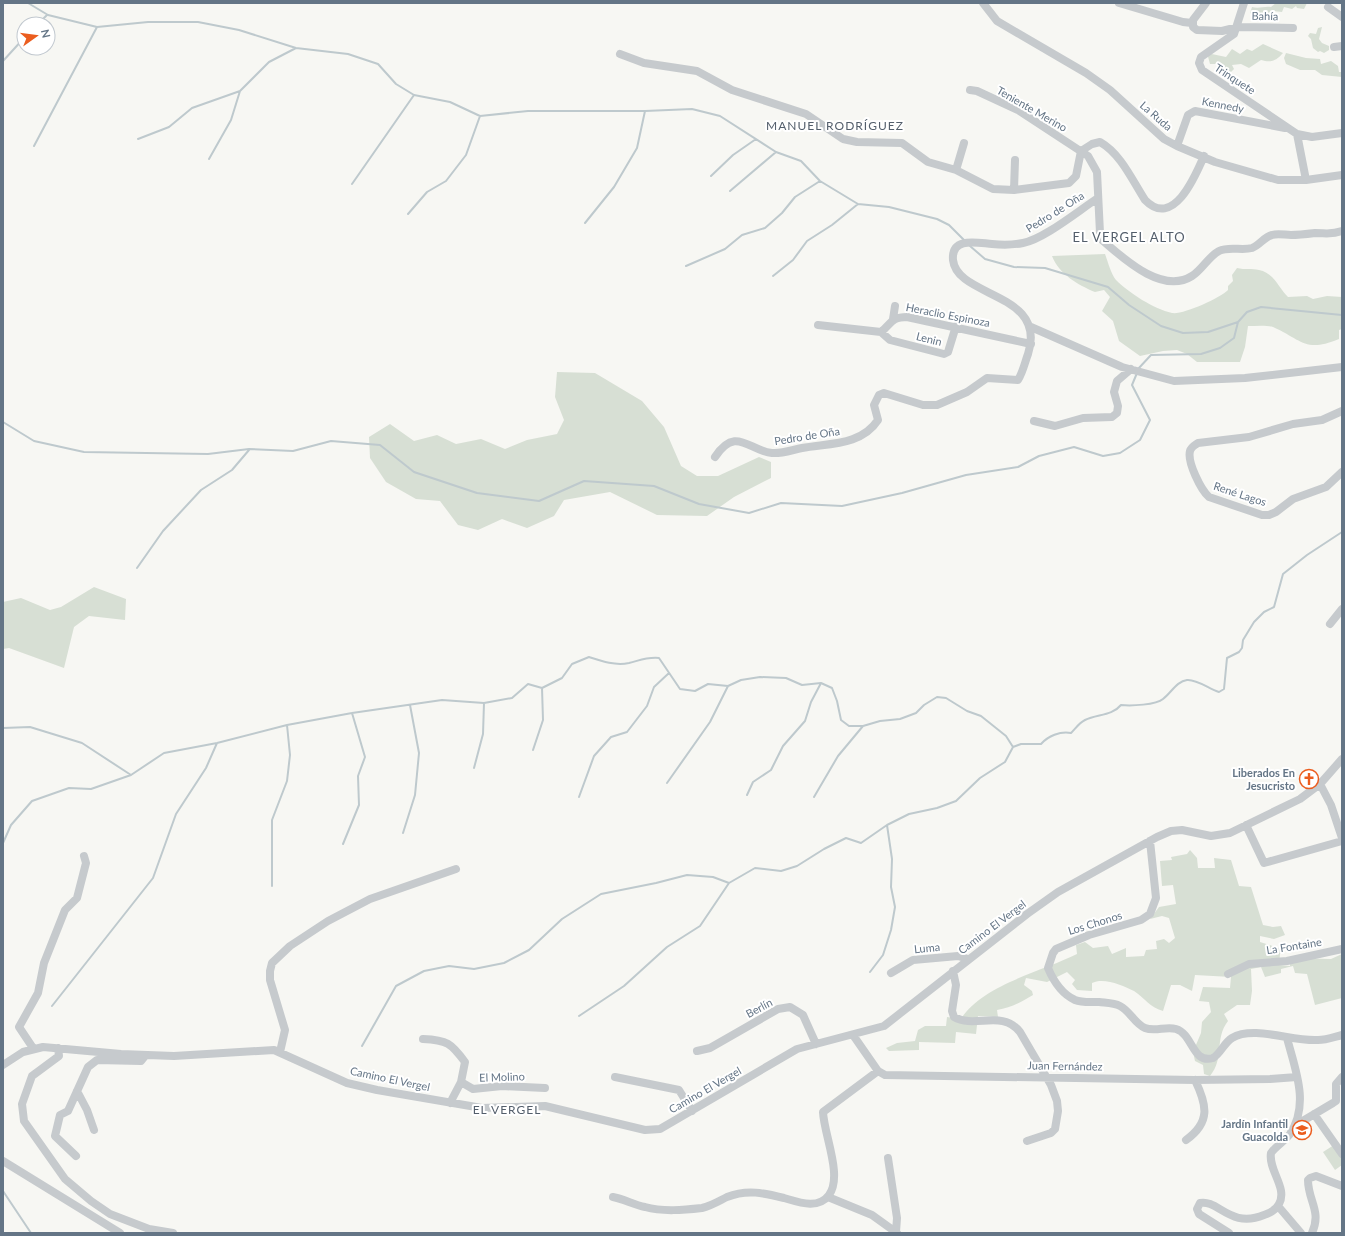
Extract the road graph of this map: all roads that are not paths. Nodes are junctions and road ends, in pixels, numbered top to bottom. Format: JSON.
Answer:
{"nodes":[{"id":1,"x":984,"y":3,"type":"edge"},
{"id":2,"x":1119,"y":3,"type":"edge"},
{"id":3,"x":1206,"y":3,"type":"edge"},
{"id":4,"x":1244,"y":3,"type":"edge"},
{"id":5,"x":1328,"y":7,"type":"dead end"},
{"id":6,"x":1342,"y":17,"type":"edge"},
{"id":7,"x":1192,"y":23,"type":"junction"},
{"id":8,"x":1238,"y":27,"type":"junction"},
{"id":9,"x":1292,"y":28,"type":"dead end"},
{"id":10,"x":620,"y":54,"type":"dead end"},
{"id":11,"x":970,"y":90,"type":"dead end"},
{"id":12,"x":1288,"y":128,"type":"junction"},
{"id":13,"x":1342,"y":133,"type":"edge"},
{"id":14,"x":1297,"y":134,"type":"junction"},
{"id":15,"x":964,"y":143,"type":"dead end"},
{"id":16,"x":1177,"y":146,"type":"junction"},
{"id":17,"x":1081,"y":151,"type":"junction"},
{"id":18,"x":1204,"y":156,"type":"junction"},
{"id":19,"x":1015,"y":160,"type":"dead end"},
{"id":20,"x":956,"y":170,"type":"junction"},
{"id":21,"x":1342,"y":175,"type":"edge"},
{"id":22,"x":1306,"y":180,"type":"junction"},
{"id":23,"x":1014,"y":190,"type":"junction"},
{"id":24,"x":1098,"y":198,"type":"junction"},
{"id":25,"x":1342,"y":231,"type":"edge"},
{"id":26,"x":895,"y":306,"type":"dead end"},
{"id":27,"x":893,"y":319,"type":"junction"},
{"id":28,"x":818,"y":325,"type":"dead end"},
{"id":29,"x":956,"y":326,"type":"junction"},
{"id":30,"x":1031,"y":327,"type":"junction"},
{"id":31,"x":881,"y":332,"type":"junction"},
{"id":32,"x":1031,"y":344,"type":"junction"},
{"id":33,"x":1342,"y":367,"type":"edge"},
{"id":34,"x":1135,"y":370,"type":"junction"},
{"id":35,"x":1342,"y":411,"type":"edge"},
{"id":36,"x":1034,"y":421,"type":"dead end"},
{"id":37,"x":715,"y":457,"type":"dead end"},
{"id":38,"x":1342,"y":472,"type":"edge"},
{"id":39,"x":1342,"y":608,"type":"edge"},
{"id":40,"x":1330,"y":624,"type":"dead end"},
{"id":41,"x":1342,"y":759,"type":"edge"},
{"id":42,"x":1320,"y":784,"type":"junction"},
{"id":43,"x":1246,"y":825,"type":"junction"},
{"id":44,"x":1342,"y":839,"type":"edge"},
{"id":45,"x":1150,"y":841,"type":"junction"},
{"id":46,"x":84,"y":856,"type":"dead end"},
{"id":47,"x":456,"y":869,"type":"dead end"},
{"id":48,"x":1342,"y":949,"type":"edge"},
{"id":49,"x":968,"y":959,"type":"junction"},
{"id":50,"x":953,"y":971,"type":"junction"},
{"id":51,"x":891,"y":973,"type":"dead end"},
{"id":52,"x":1228,"y":974,"type":"dead end"},
{"id":53,"x":853,"y":1035,"type":"junction"},
{"id":54,"x":1342,"y":1035,"type":"edge"},
{"id":55,"x":1287,"y":1038,"type":"junction"},
{"id":56,"x":423,"y":1039,"type":"dead end"},
{"id":57,"x":816,"y":1044,"type":"junction"},
{"id":58,"x":33,"y":1048,"type":"junction"},
{"id":59,"x":58,"y":1048,"type":"junction"},
{"id":60,"x":697,"y":1051,"type":"dead end"},
{"id":61,"x":280,"y":1052,"type":"junction"},
{"id":62,"x":145,"y":1056,"type":"junction"},
{"id":63,"x":3,"y":1065,"type":"edge"},
{"id":64,"x":878,"y":1071,"type":"junction"},
{"id":65,"x":615,"y":1077,"type":"dead end"},
{"id":66,"x":1045,"y":1077,"type":"junction"},
{"id":67,"x":1296,"y":1077,"type":"junction"},
{"id":68,"x":1342,"y":1077,"type":"edge"},
{"id":69,"x":1195,"y":1080,"type":"junction"},
{"id":70,"x":461,"y":1082,"type":"junction"},
{"id":71,"x":545,"y":1088,"type":"dead end"},
{"id":72,"x":77,"y":1091,"type":"junction"},
{"id":73,"x":450,"y":1102,"type":"junction"},
{"id":74,"x":692,"y":1111,"type":"junction"},
{"id":75,"x":1314,"y":1114,"type":"junction"},
{"id":76,"x":1297,"y":1122,"type":"junction"},
{"id":77,"x":94,"y":1130,"type":"dead end"},
{"id":78,"x":1186,"y":1140,"type":"dead end"},
{"id":79,"x":1027,"y":1141,"type":"dead end"},
{"id":80,"x":1342,"y":1154,"type":"edge"},
{"id":81,"x":76,"y":1156,"type":"dead end"},
{"id":82,"x":888,"y":1158,"type":"dead end"},
{"id":83,"x":3,"y":1161,"type":"edge"},
{"id":84,"x":1342,"y":1186,"type":"edge"},
{"id":85,"x":613,"y":1197,"type":"dead end"},
{"id":86,"x":828,"y":1197,"type":"junction"},
{"id":87,"x":1278,"y":1206,"type":"junction"},
{"id":88,"x":120,"y":1233,"type":"edge"},
{"id":89,"x":173,"y":1233,"type":"edge"},
{"id":90,"x":897,"y":1233,"type":"edge"},
{"id":91,"x":1229,"y":1233,"type":"edge"},
{"id":92,"x":1301,"y":1233,"type":"edge"},
{"id":93,"x":1312,"y":1233,"type":"edge"}],
"edges":[{"from":1,"to":16,"type":"street","name":"La Ruda"},
{"from":2,"to":7,"type":"street","name":"Bahía"},
{"from":3,"to":7,"type":"street"},
{"from":4,"to":8,"type":"street","name":"Trinquete"},
{"from":5,"to":6,"type":"street"},
{"from":7,"to":8,"type":"street","name":"Bahía"},
{"from":8,"to":9,"type":"street","name":"Bahía"},
{"from":8,"to":12,"type":"street","name":"Trinquete"},
{"from":10,"to":20,"type":"street"},
{"from":11,"to":17,"type":"street","name":"Teniente Merino"},
{"from":12,"to":14,"type":"street"},
{"from":12,"to":16,"type":"street","name":"Kennedy"},
{"from":13,"to":14,"type":"street"},
{"from":14,"to":22,"type":"street"},
{"from":15,"to":20,"type":"street"},
{"from":16,"to":18,"type":"street","name":"La Ruda"},
{"from":17,"to":18,"type":"street"},
{"from":17,"to":23,"type":"street"},
{"from":17,"to":24,"type":"street","name":"Pedro de Oña"},
{"from":18,"to":22,"type":"street","name":"La Ruda"},
{"from":19,"to":23,"type":"street"},
{"from":20,"to":23,"type":"street"},
{"from":21,"to":22,"type":"street","name":"La Ruda"},
{"from":24,"to":25,"type":"street","name":"Pedro de Oña"},
{"from":24,"to":30,"type":"street","name":"Pedro de Oña"},
{"from":26,"to":27,"type":"street"},
{"from":27,"to":29,"type":"street","name":"Heraclio Espinoza"},
{"from":27,"to":31,"type":"street","name":"Heraclio Espinoza"},
{"from":28,"to":31,"type":"street"},
{"from":29,"to":31,"type":"street","name":"Lenin"},
{"from":29,"to":32,"type":"street","name":"Heraclio Espinoza"},
{"from":30,"to":32,"type":"street","name":"Pedro de Oña"},
{"from":30,"to":34,"type":"street"},
{"from":32,"to":37,"type":"street","name":"Pedro de Oña"},
{"from":33,"to":34,"type":"street"},
{"from":34,"to":36,"type":"street"},
{"from":35,"to":38,"type":"street","name":"René Lagos"},
{"from":39,"to":40,"type":"street"},
{"from":41,"to":42,"type":"street","name":"Camino El Vergel"},
{"from":42,"to":43,"type":"street","name":"Camino El Vergel"},
{"from":42,"to":44,"type":"street"},
{"from":43,"to":44,"type":"street"},
{"from":43,"to":45,"type":"street","name":"Camino El Vergel"},
{"from":45,"to":49,"type":"street","name":"Camino El Vergel"},
{"from":45,"to":55,"type":"street","name":"Los Chonos"},
{"from":46,"to":58,"type":"street"},
{"from":47,"to":61,"type":"street"},
{"from":48,"to":52,"type":"street","name":"La Fontaine"},
{"from":49,"to":50,"type":"street","name":"Camino El Vergel"},
{"from":49,"to":51,"type":"street","name":"Luma"},
{"from":50,"to":53,"type":"street","name":"Camino El Vergel"},
{"from":50,"to":66,"type":"street"},
{"from":53,"to":57,"type":"street","name":"Camino El Vergel"},
{"from":53,"to":64,"type":"street"},
{"from":54,"to":55,"type":"street"},
{"from":55,"to":67,"type":"street"},
{"from":56,"to":70,"type":"street"},
{"from":57,"to":60,"type":"street","name":"Berlín"},
{"from":57,"to":74,"type":"street","name":"Camino El Vergel"},
{"from":58,"to":59,"type":"street","name":"Camino El Vergel"},
{"from":58,"to":63,"type":"street","name":"Camino El Vergel"},
{"from":59,"to":62,"type":"street","name":"Camino El Vergel"},
{"from":59,"to":89,"type":"street"},
{"from":61,"to":62,"type":"street","name":"Camino El Vergel"},
{"from":61,"to":73,"type":"street","name":"Camino El Vergel"},
{"from":62,"to":72,"type":"street"},
{"from":64,"to":66,"type":"street","name":"Juan Fernández"},
{"from":64,"to":86,"type":"street"},
{"from":65,"to":74,"type":"street"},
{"from":66,"to":69,"type":"street","name":"Juan Fernández"},
{"from":66,"to":79,"type":"street"},
{"from":67,"to":69,"type":"street","name":"Juan Fernández"},
{"from":67,"to":76,"type":"street"},
{"from":68,"to":75,"type":"street"},
{"from":69,"to":78,"type":"street"},
{"from":70,"to":71,"type":"street","name":"El Molino"},
{"from":70,"to":73,"type":"street"},
{"from":72,"to":77,"type":"street"},
{"from":72,"to":81,"type":"street"},
{"from":73,"to":74,"type":"street","name":"Camino El Vergel"},
{"from":75,"to":76,"type":"street"},
{"from":75,"to":80,"type":"street"},
{"from":76,"to":87,"type":"street"},
{"from":82,"to":90,"type":"street"},
{"from":83,"to":88,"type":"street"},
{"from":84,"to":93,"type":"street"},
{"from":85,"to":86,"type":"street"},
{"from":86,"to":90,"type":"street"},
{"from":87,"to":91,"type":"street"},
{"from":87,"to":92,"type":"street"}]}
